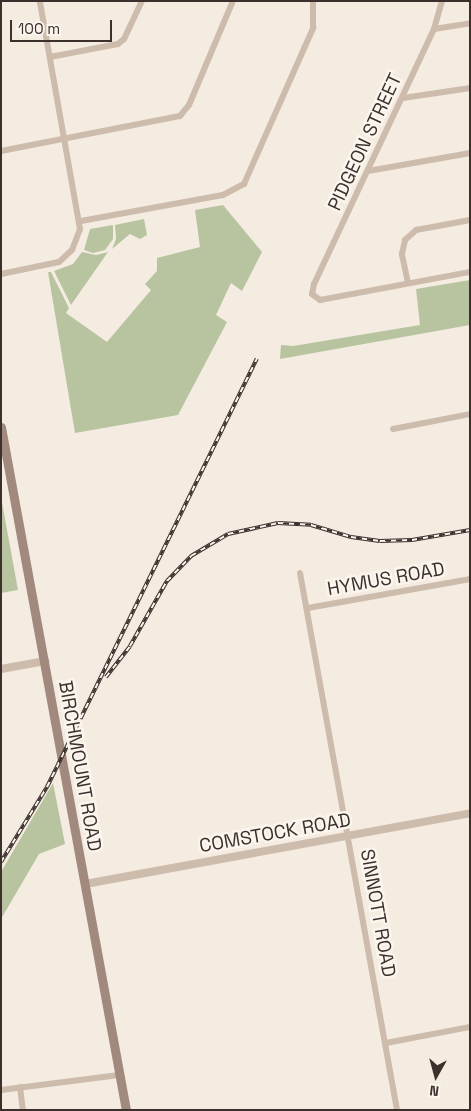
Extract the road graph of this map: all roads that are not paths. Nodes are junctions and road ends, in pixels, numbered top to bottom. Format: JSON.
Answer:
{"nodes":[{"id":1,"x":40,"y":1,"type":"edge"},
{"id":2,"x":142,"y":1,"type":"edge"},
{"id":3,"x":233,"y":1,"type":"edge"},
{"id":4,"x":313,"y":1,"type":"edge"},
{"id":5,"x":442,"y":1,"type":"edge"},
{"id":6,"x":470,"y":23,"type":"edge"},
{"id":7,"x":434,"y":29,"type":"junction"},
{"id":8,"x":50,"y":57,"type":"junction"},
{"id":9,"x":470,"y":88,"type":"edge"},
{"id":10,"x":403,"y":98,"type":"junction"},
{"id":11,"x":65,"y":140,"type":"junction"},
{"id":12,"x":1,"y":151,"type":"edge"},
{"id":13,"x":470,"y":153,"type":"edge"},
{"id":14,"x":368,"y":171,"type":"junction"},
{"id":15,"x":470,"y":220,"type":"edge"},
{"id":16,"x":81,"y":221,"type":"junction"},
{"id":17,"x":470,"y":272,"type":"edge"},
{"id":18,"x":1,"y":274,"type":"edge"},
{"id":19,"x":408,"y":283,"type":"junction"},
{"id":20,"x":470,"y":414,"type":"edge"},
{"id":21,"x":1,"y":427,"type":"edge"},
{"id":22,"x":392,"y":429,"type":"dead end"},
{"id":23,"x":300,"y":574,"type":"dead end"},
{"id":24,"x":470,"y":579,"type":"edge"},
{"id":25,"x":308,"y":608,"type":"junction"},
{"id":26,"x":45,"y":661,"type":"junction"},
{"id":27,"x":1,"y":668,"type":"edge"},
{"id":28,"x":470,"y":813,"type":"edge"},
{"id":29,"x":349,"y":836,"type":"junction"},
{"id":30,"x":85,"y":884,"type":"junction"},
{"id":31,"x":470,"y":1027,"type":"edge"},
{"id":32,"x":386,"y":1043,"type":"junction"},
{"id":33,"x":119,"y":1075,"type":"junction"},
{"id":34,"x":20,"y":1087,"type":"junction"},
{"id":35,"x":1,"y":1090,"type":"edge"},
{"id":36,"x":23,"y":1110,"type":"edge"},
{"id":37,"x":126,"y":1110,"type":"edge"},
{"id":38,"x":397,"y":1110,"type":"edge"}],
"edges":[{"from":1,"to":8,"type":"street"},
{"from":2,"to":8,"type":"street"},
{"from":3,"to":11,"type":"street"},
{"from":4,"to":16,"type":"street"},
{"from":5,"to":7,"type":"street","name":"PIDGEON STREET"},
{"from":6,"to":7,"type":"street"},
{"from":7,"to":10,"type":"street","name":"PIDGEON STREET"},
{"from":8,"to":11,"type":"street"},
{"from":9,"to":10,"type":"street"},
{"from":10,"to":14,"type":"street","name":"PIDGEON STREET"},
{"from":11,"to":12,"type":"street"},
{"from":11,"to":16,"type":"street"},
{"from":13,"to":14,"type":"street"},
{"from":14,"to":19,"type":"street","name":"PIDGEON STREET"},
{"from":15,"to":19,"type":"street"},
{"from":16,"to":18,"type":"street"},
{"from":17,"to":19,"type":"street"},
{"from":20,"to":22,"type":"street"},
{"from":21,"to":26,"type":"main road","name":"BIRCHMOUNT ROAD"},
{"from":23,"to":25,"type":"street","name":"SINNOTT ROAD"},
{"from":24,"to":25,"type":"street","name":"HYMUS ROAD"},
{"from":25,"to":29,"type":"street","name":"SINNOTT ROAD"},
{"from":26,"to":27,"type":"street"},
{"from":26,"to":30,"type":"main road","name":"BIRCHMOUNT ROAD"},
{"from":28,"to":29,"type":"street","name":"COMSTOCK ROAD"},
{"from":29,"to":30,"type":"street","name":"COMSTOCK ROAD"},
{"from":29,"to":32,"type":"street","name":"SINNOTT ROAD"},
{"from":30,"to":33,"type":"main road","name":"BIRCHMOUNT ROAD"},
{"from":31,"to":32,"type":"street"},
{"from":32,"to":38,"type":"street","name":"SINNOTT ROAD"},
{"from":33,"to":34,"type":"street"},
{"from":33,"to":37,"type":"main road","name":"BIRCHMOUNT ROAD"},
{"from":34,"to":35,"type":"street"},
{"from":34,"to":36,"type":"street"}]}
